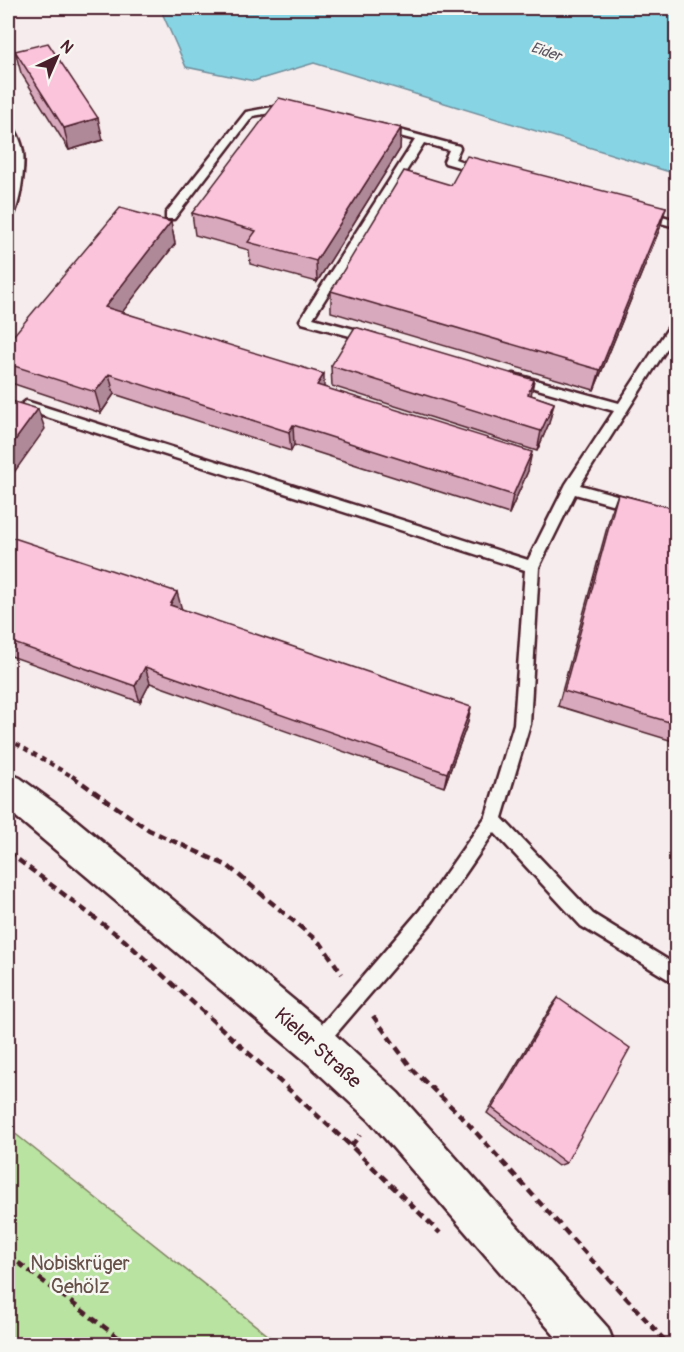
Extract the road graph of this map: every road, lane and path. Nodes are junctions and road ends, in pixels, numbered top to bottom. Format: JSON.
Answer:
{"nodes":[{"id":1,"x":296,"y":105,"type":"edge"},
{"id":2,"x":364,"y":124,"type":"edge"},
{"id":3,"x":8,"y":126,"type":"edge"},
{"id":4,"x":421,"y":139,"type":"junction"},
{"id":5,"x":494,"y":173,"type":"edge"},
{"id":6,"x":631,"y":211,"type":"edge"},
{"id":7,"x":170,"y":216,"type":"dead end"},
{"id":8,"x":8,"y":217,"type":"edge"},
{"id":9,"x":676,"y":224,"type":"edge"},
{"id":10,"x":676,"y":325,"type":"edge"},
{"id":11,"x":386,"y":342,"type":"edge"},
{"id":12,"x":498,"y":373,"type":"edge"},
{"id":13,"x":26,"y":406,"type":"edge"},
{"id":14,"x":622,"y":408,"type":"junction"},
{"id":15,"x":571,"y":488,"type":"junction"},
{"id":16,"x":645,"y":508,"type":"edge"},
{"id":17,"x":532,"y":567,"type":"junction"},
{"id":18,"x":8,"y":789,"type":"edge"},
{"id":19,"x":493,"y":820,"type":"junction"},
{"id":20,"x":8,"y":852,"type":"edge"},
{"id":21,"x":676,"y":975,"type":"edge"},
{"id":22,"x":316,"y":1044,"type":"junction"},
{"id":23,"x":449,"y":1242,"type":"dead end"},
{"id":24,"x":8,"y":1255,"type":"edge"},
{"id":25,"x":127,"y":1344,"type":"edge"},
{"id":26,"x":592,"y":1344,"type":"edge"}],
"edges":[{"from":1,"to":7,"type":"lane"},
{"from":2,"to":4,"type":"lane"},
{"from":3,"to":8,"type":"lane"},
{"from":4,"to":5,"type":"lane"},
{"from":4,"to":11,"type":"lane"},
{"from":6,"to":9,"type":"lane"},
{"from":10,"to":14,"type":"lane"},
{"from":12,"to":14,"type":"lane"},
{"from":13,"to":17,"type":"lane"},
{"from":14,"to":15,"type":"lane"},
{"from":15,"to":16,"type":"lane"},
{"from":15,"to":17,"type":"lane"},
{"from":17,"to":19,"type":"lane"},
{"from":18,"to":22,"type":"main road","name":"Kieler Straße"},
{"from":19,"to":21,"type":"lane"},
{"from":19,"to":22,"type":"lane"},
{"from":20,"to":23,"type":"path"},
{"from":22,"to":26,"type":"main road","name":"Kieler Straße"},
{"from":24,"to":25,"type":"path"}]}
